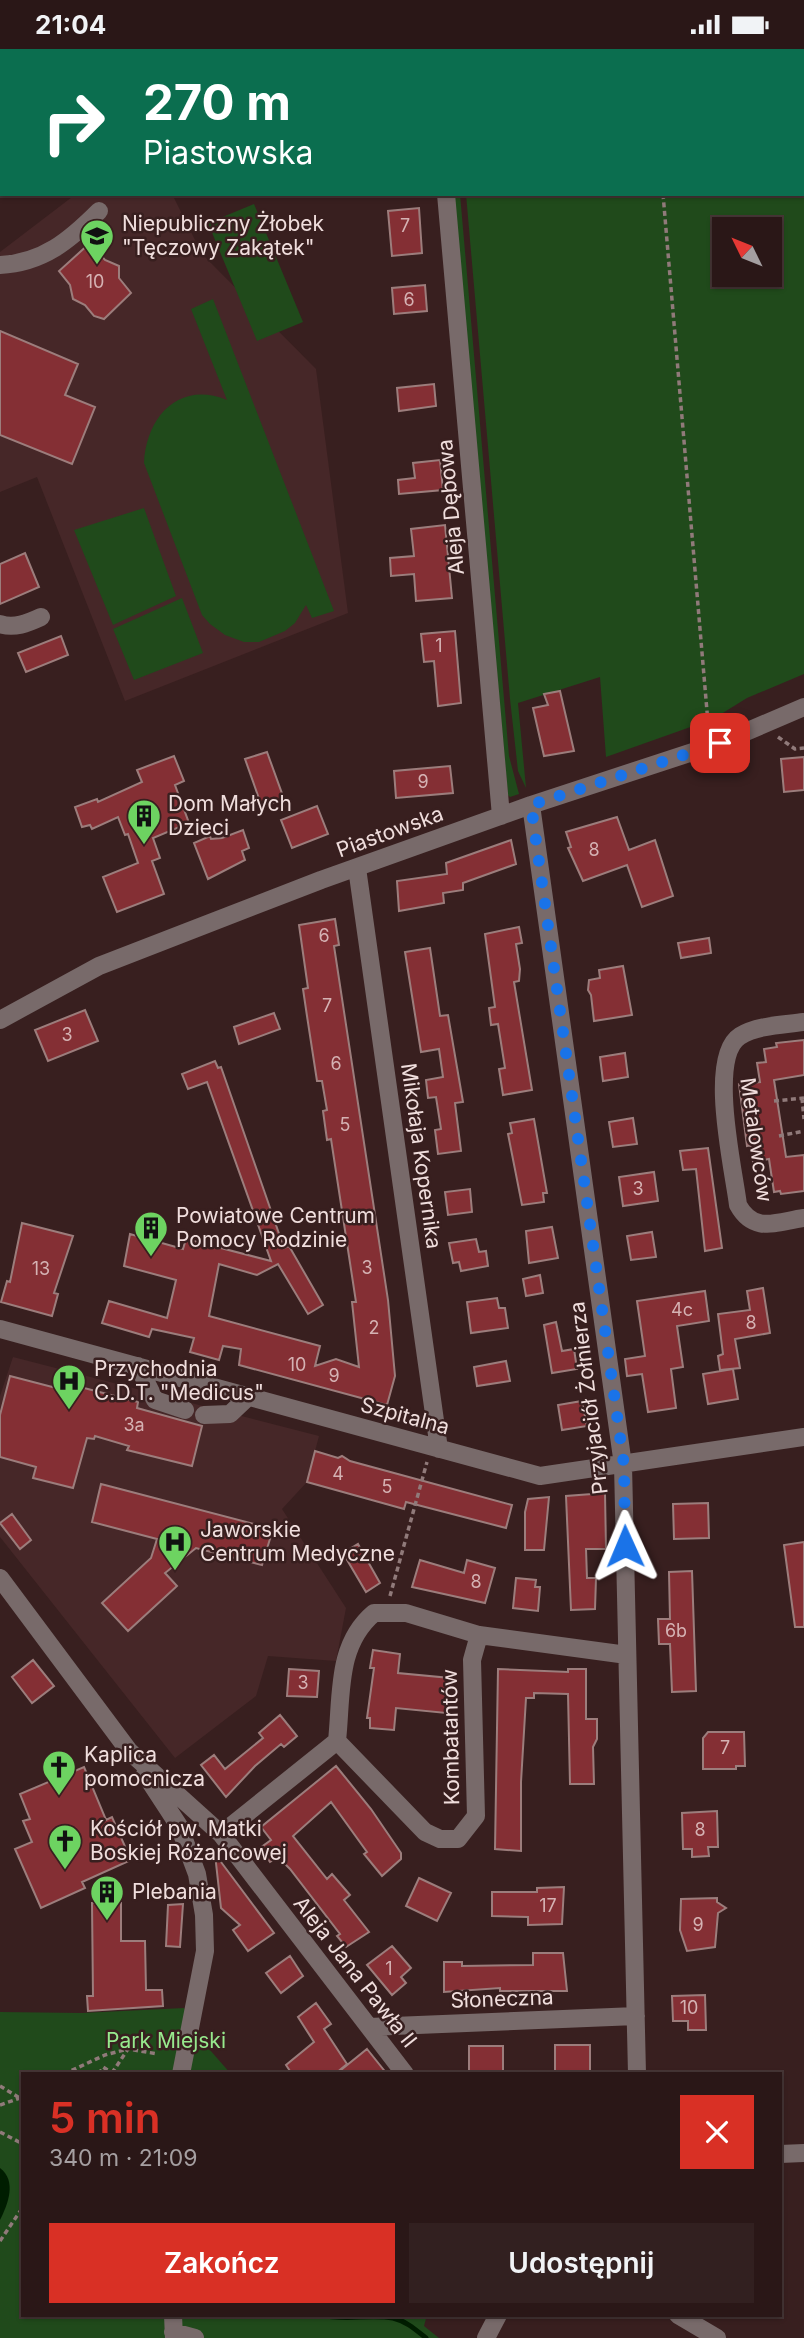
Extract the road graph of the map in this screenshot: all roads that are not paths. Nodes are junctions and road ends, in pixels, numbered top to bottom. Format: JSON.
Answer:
{"nodes":[{"id":1,"x":446,"y":196,"type":"edge"},
{"id":2,"x":99,"y":211,"type":"dead end"},
{"id":3,"x":0,"y":265,"type":"edge"},
{"id":4,"x":41,"y":617,"type":"dead end"},
{"id":5,"x":0,"y":624,"type":"edge"},
{"id":6,"x":804,"y":707,"type":"edge"},
{"id":7,"x":531,"y":805,"type":"junction"},
{"id":8,"x":501,"y":816,"type":"junction"},
{"id":9,"x":357,"y":868,"type":"junction"},
{"id":10,"x":0,"y":1020,"type":"edge"},
{"id":11,"x":804,"y":1023,"type":"edge"},
{"id":12,"x":804,"y":1218,"type":"edge"},
{"id":13,"x":0,"y":1329,"type":"edge"},
{"id":14,"x":138,"y":1366,"type":"junction"},
{"id":15,"x":248,"y":1397,"type":"junction"},
{"id":16,"x":185,"y":1410,"type":"dead end"},
{"id":17,"x":204,"y":1415,"type":"dead end"},
{"id":18,"x":804,"y":1437,"type":"edge"},
{"id":19,"x":434,"y":1448,"type":"junction"},
{"id":20,"x":624,"y":1465,"type":"junction"},
{"id":21,"x":0,"y":1578,"type":"edge"},
{"id":22,"x":479,"y":1635,"type":"junction"},
{"id":23,"x":627,"y":1655,"type":"junction"},
{"id":24,"x":337,"y":1741,"type":"junction"},
{"id":25,"x":130,"y":1751,"type":"junction"},
{"id":26,"x":220,"y":1835,"type":"junction"},
{"id":27,"x":635,"y":2016,"type":"junction"},
{"id":28,"x":369,"y":2027,"type":"junction"},
{"id":29,"x":181,"y":2072,"type":"edge"},
{"id":30,"x":403,"y":2072,"type":"edge"},
{"id":31,"x":637,"y":2072,"type":"edge"},
{"id":32,"x":804,"y":2153,"type":"edge"},
{"id":33,"x":782,"y":2154,"type":"edge"},
{"id":34,"x":498,"y":2317,"type":"edge"},
{"id":35,"x":681,"y":2317,"type":"edge"},
{"id":36,"x":173,"y":2329,"type":"edge"},
{"id":37,"x":195,"y":2338,"type":"edge"},
{"id":38,"x":486,"y":2338,"type":"edge"},
{"id":39,"x":717,"y":2338,"type":"edge"}],
"edges":[{"from":1,"to":8,"type":"street","name":"Aleja Dębowa"},
{"from":2,"to":3,"type":"street"},
{"from":4,"to":5,"type":"street"},
{"from":6,"to":7,"type":"street","name":"Piastowska"},
{"from":7,"to":8,"type":"street","name":"Piastowska"},
{"from":7,"to":20,"type":"street","name":"Przyjaciół Żołnierza"},
{"from":8,"to":9,"type":"street","name":"Piastowska"},
{"from":9,"to":10,"type":"street","name":"Piastowska"},
{"from":9,"to":19,"type":"street","name":"Mikołaja Kopernika"},
{"from":11,"to":12,"type":"street","name":"Metalowców"},
{"from":13,"to":14,"type":"street","name":"Szpitalna"},
{"from":14,"to":15,"type":"street","name":"Szpitalna"},
{"from":14,"to":16,"type":"street"},
{"from":15,"to":17,"type":"street"},
{"from":15,"to":19,"type":"street","name":"Szpitalna"},
{"from":18,"to":20,"type":"street","name":"Szpitalna"},
{"from":19,"to":20,"type":"street","name":"Szpitalna"},
{"from":20,"to":23,"type":"street","name":"Przyjaciół Żołnierza"},
{"from":21,"to":25,"type":"street","name":"Aleja Jana Pawła II"},
{"from":22,"to":23,"type":"street"},
{"from":22,"to":24,"type":"street"},
{"from":22,"to":24,"type":"street","name":"Kombatantów"},
{"from":23,"to":27,"type":"street","name":"Przyjaciół Żołnierza"},
{"from":24,"to":26,"type":"street"},
{"from":25,"to":26,"type":"street","name":"Aleja Jana Pawła II"},
{"from":25,"to":29,"type":"street"},
{"from":26,"to":28,"type":"street","name":"Aleja Jana Pawła II"},
{"from":27,"to":28,"type":"street","name":"Słoneczna"},
{"from":27,"to":31,"type":"street","name":"Przyjaciół Żołnierza"},
{"from":28,"to":30,"type":"street","name":"Aleja Jana Pawła II"},
{"from":32,"to":33,"type":"street"},
{"from":34,"to":38,"type":"street"},
{"from":35,"to":39,"type":"street"},
{"from":36,"to":37,"type":"street"}]}
